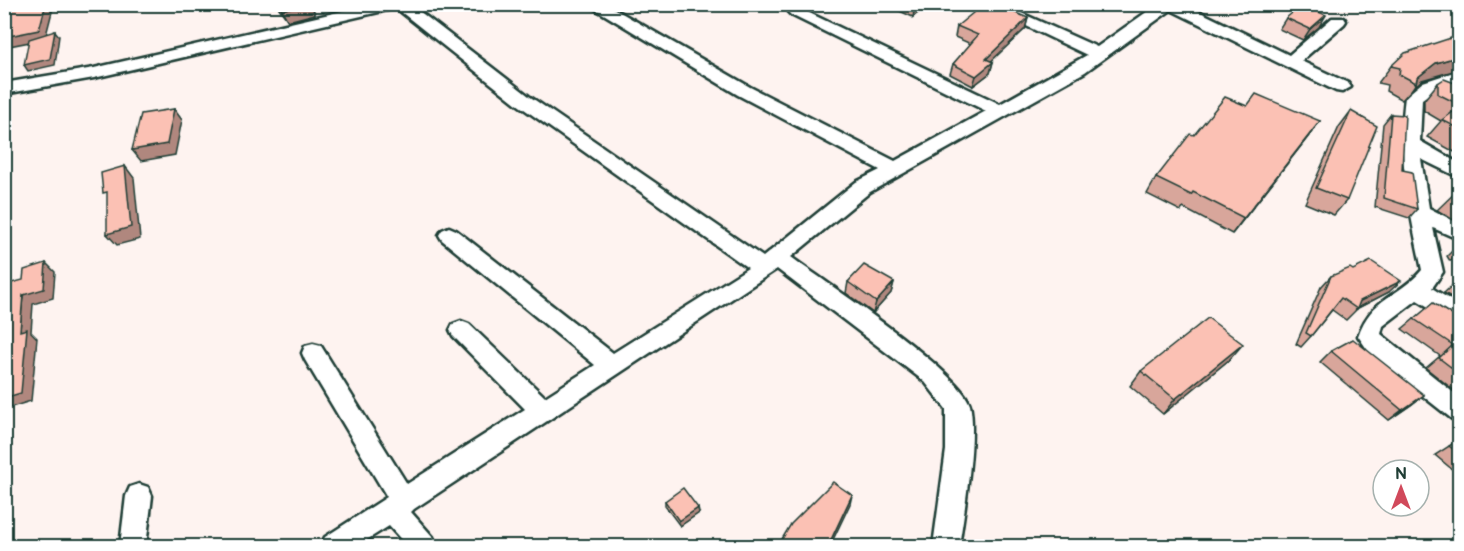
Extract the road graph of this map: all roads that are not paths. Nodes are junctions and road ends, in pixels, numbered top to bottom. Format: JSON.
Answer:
{"nodes":[{"id":1,"x":398,"y":4,"type":"edge"},
{"id":2,"x":594,"y":4,"type":"edge"},
{"id":3,"x":987,"y":4,"type":"edge"},
{"id":4,"x":1170,"y":4,"type":"edge"},
{"id":5,"x":796,"y":12,"type":"dead end"},
{"id":6,"x":1338,"y":21,"type":"dead end"},
{"id":7,"x":1098,"y":54,"type":"junction"},
{"id":8,"x":1290,"y":62,"type":"junction"},
{"id":9,"x":1460,"y":75,"type":"edge"},
{"id":10,"x":1429,"y":86,"type":"junction"},
{"id":11,"x":1342,"y":87,"type":"dead end"},
{"id":12,"x":4,"y":89,"type":"edge"},
{"id":13,"x":1449,"y":97,"type":"edge"},
{"id":14,"x":1000,"y":111,"type":"junction"},
{"id":15,"x":1412,"y":146,"type":"junction"},
{"id":16,"x":894,"y":169,"type":"junction"},
{"id":17,"x":1460,"y":172,"type":"edge"},
{"id":18,"x":1420,"y":212,"type":"junction"},
{"id":19,"x":1460,"y":233,"type":"edge"},
{"id":20,"x":449,"y":235,"type":"dead end"},
{"id":21,"x":770,"y":263,"type":"junction"},
{"id":22,"x":1418,"y":290,"type":"junction"},
{"id":23,"x":1460,"y":317,"type":"edge"},
{"id":24,"x":461,"y":330,"type":"dead end"},
{"id":25,"x":313,"y":353,"type":"dead end"},
{"id":26,"x":614,"y":368,"type":"junction"},
{"id":27,"x":544,"y":412,"type":"junction"},
{"id":28,"x":1460,"y":412,"type":"edge"},
{"id":29,"x":139,"y":496,"type":"dead end"},
{"id":30,"x":398,"y":506,"type":"junction"},
{"id":31,"x":133,"y":546,"type":"edge"},
{"id":32,"x":334,"y":546,"type":"edge"},
{"id":33,"x":424,"y":546,"type":"edge"},
{"id":34,"x":946,"y":546,"type":"edge"}],
"edges":[{"from":1,"to":12,"type":"street"},
{"from":1,"to":21,"type":"street"},
{"from":2,"to":16,"type":"street"},
{"from":3,"to":7,"type":"street"},
{"from":4,"to":7,"type":"street"},
{"from":4,"to":8,"type":"street"},
{"from":5,"to":14,"type":"street"},
{"from":6,"to":8,"type":"street"},
{"from":7,"to":14,"type":"street"},
{"from":8,"to":11,"type":"street"},
{"from":9,"to":10,"type":"street"},
{"from":10,"to":13,"type":"street"},
{"from":10,"to":15,"type":"street"},
{"from":14,"to":16,"type":"street"},
{"from":15,"to":17,"type":"street"},
{"from":15,"to":18,"type":"street"},
{"from":16,"to":21,"type":"street"},
{"from":18,"to":19,"type":"street"},
{"from":18,"to":22,"type":"street"},
{"from":20,"to":26,"type":"street"},
{"from":21,"to":26,"type":"street"},
{"from":21,"to":34,"type":"street"},
{"from":22,"to":23,"type":"street"},
{"from":22,"to":28,"type":"street"},
{"from":24,"to":27,"type":"street"},
{"from":25,"to":30,"type":"street"},
{"from":26,"to":27,"type":"street"},
{"from":27,"to":30,"type":"street"},
{"from":29,"to":31,"type":"street"},
{"from":30,"to":32,"type":"street"},
{"from":30,"to":33,"type":"street"}]}
